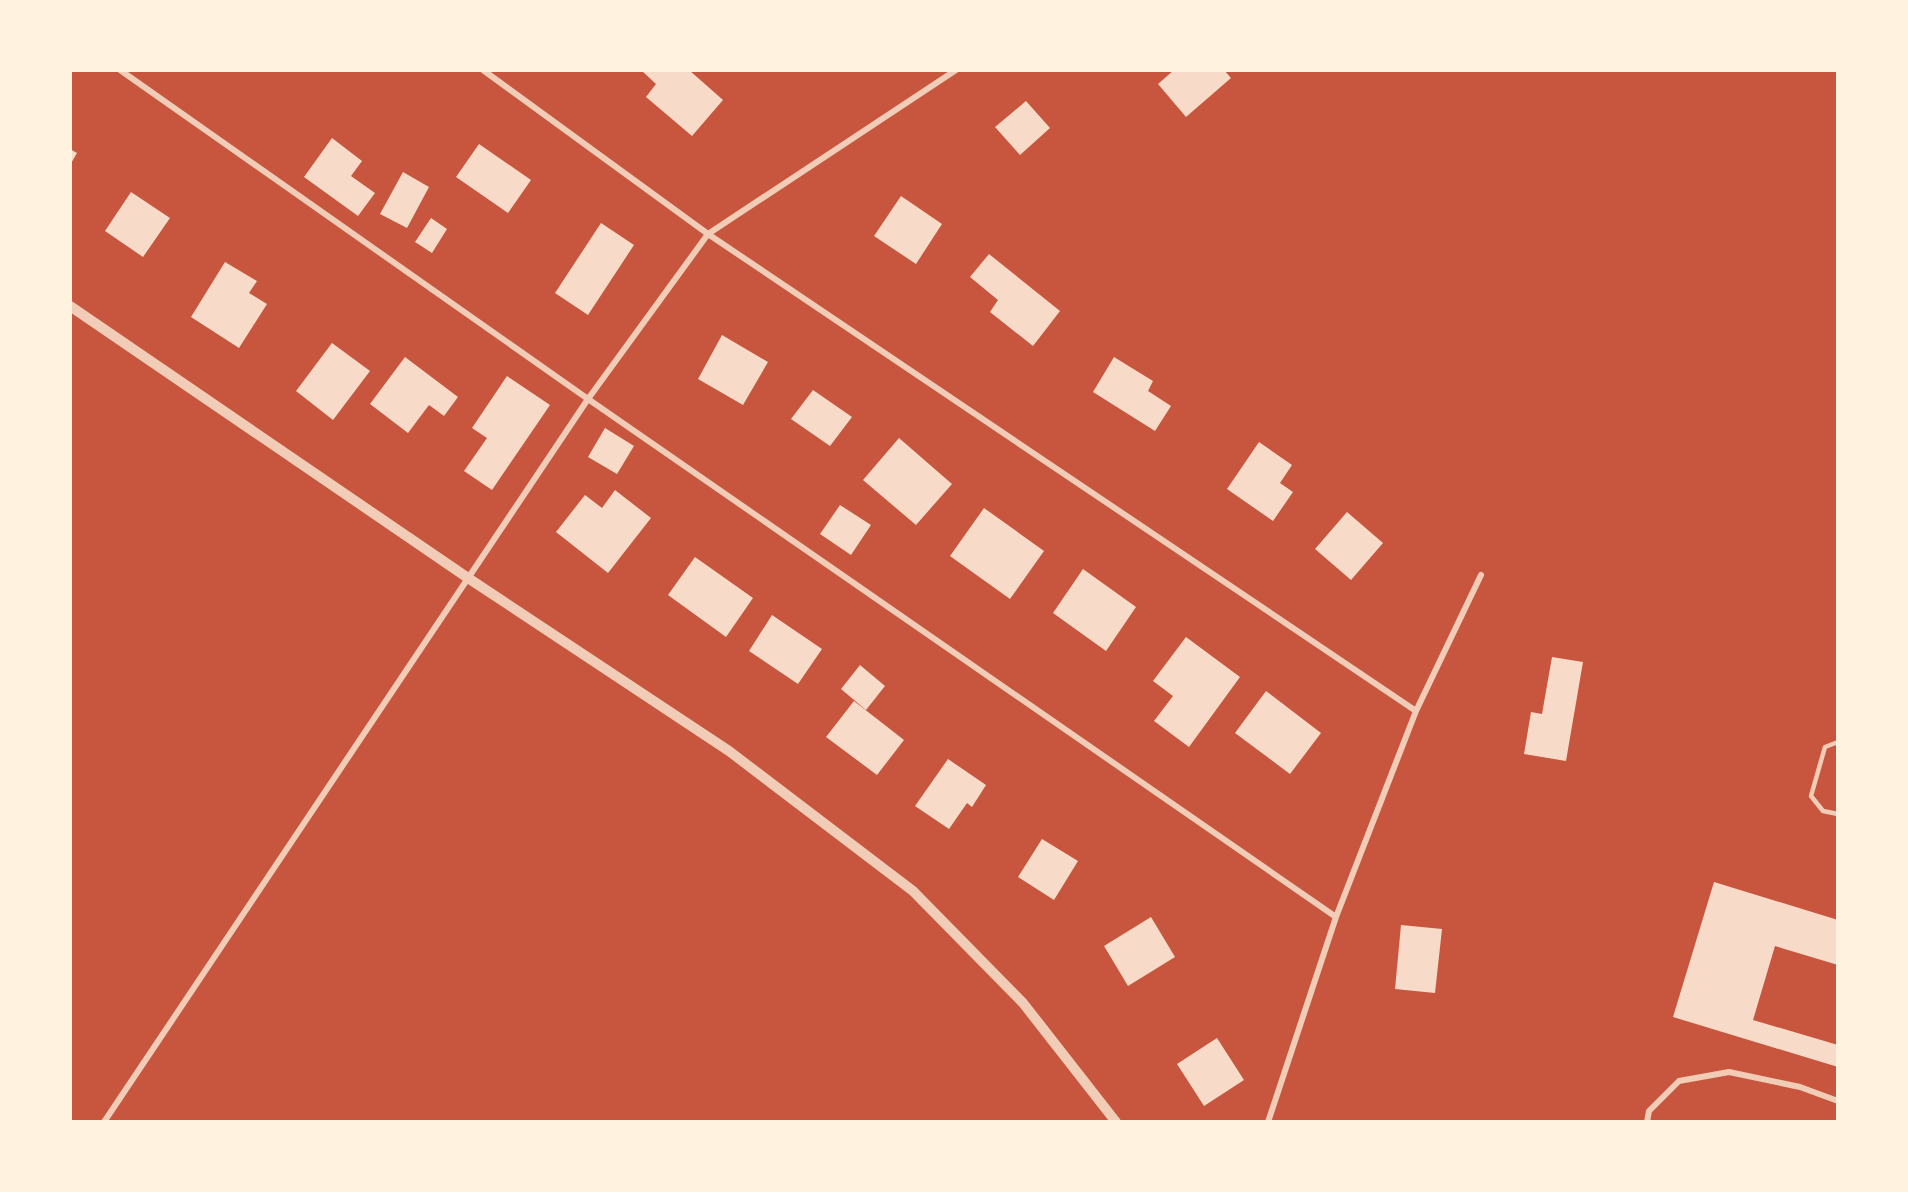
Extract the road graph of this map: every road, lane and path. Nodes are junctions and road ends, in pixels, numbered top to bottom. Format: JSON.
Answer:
{"nodes":[{"id":1,"x":120,"y":70,"type":"edge"},
{"id":2,"x":483,"y":70,"type":"edge"},
{"id":3,"x":956,"y":70,"type":"edge"},
{"id":4,"x":708,"y":234,"type":"junction"},
{"id":5,"x":70,"y":306,"type":"edge"},
{"id":6,"x":588,"y":399,"type":"junction"},
{"id":7,"x":1481,"y":575,"type":"dead end"},
{"id":8,"x":468,"y":578,"type":"junction"},
{"id":9,"x":1416,"y":711,"type":"junction"},
{"id":10,"x":1838,"y":742,"type":"edge"},
{"id":11,"x":1838,"y":814,"type":"edge"},
{"id":12,"x":1336,"y":917,"type":"junction"},
{"id":13,"x":1838,"y":1101,"type":"edge"},
{"id":14,"x":104,"y":1122,"type":"edge"},
{"id":15,"x":1116,"y":1122,"type":"edge"},
{"id":16,"x":1268,"y":1122,"type":"edge"},
{"id":17,"x":1647,"y":1122,"type":"edge"}],
"edges":[{"from":1,"to":6,"type":"street"},
{"from":2,"to":4,"type":"street"},
{"from":3,"to":4,"type":"street"},
{"from":4,"to":6,"type":"street"},
{"from":4,"to":9,"type":"street"},
{"from":5,"to":8,"type":"street"},
{"from":6,"to":8,"type":"street"},
{"from":6,"to":12,"type":"street"},
{"from":7,"to":9,"type":"street"},
{"from":8,"to":14,"type":"street"},
{"from":8,"to":15,"type":"street"},
{"from":9,"to":12,"type":"street"},
{"from":10,"to":11,"type":"lane"},
{"from":12,"to":16,"type":"street"},
{"from":13,"to":17,"type":"street"}]}
